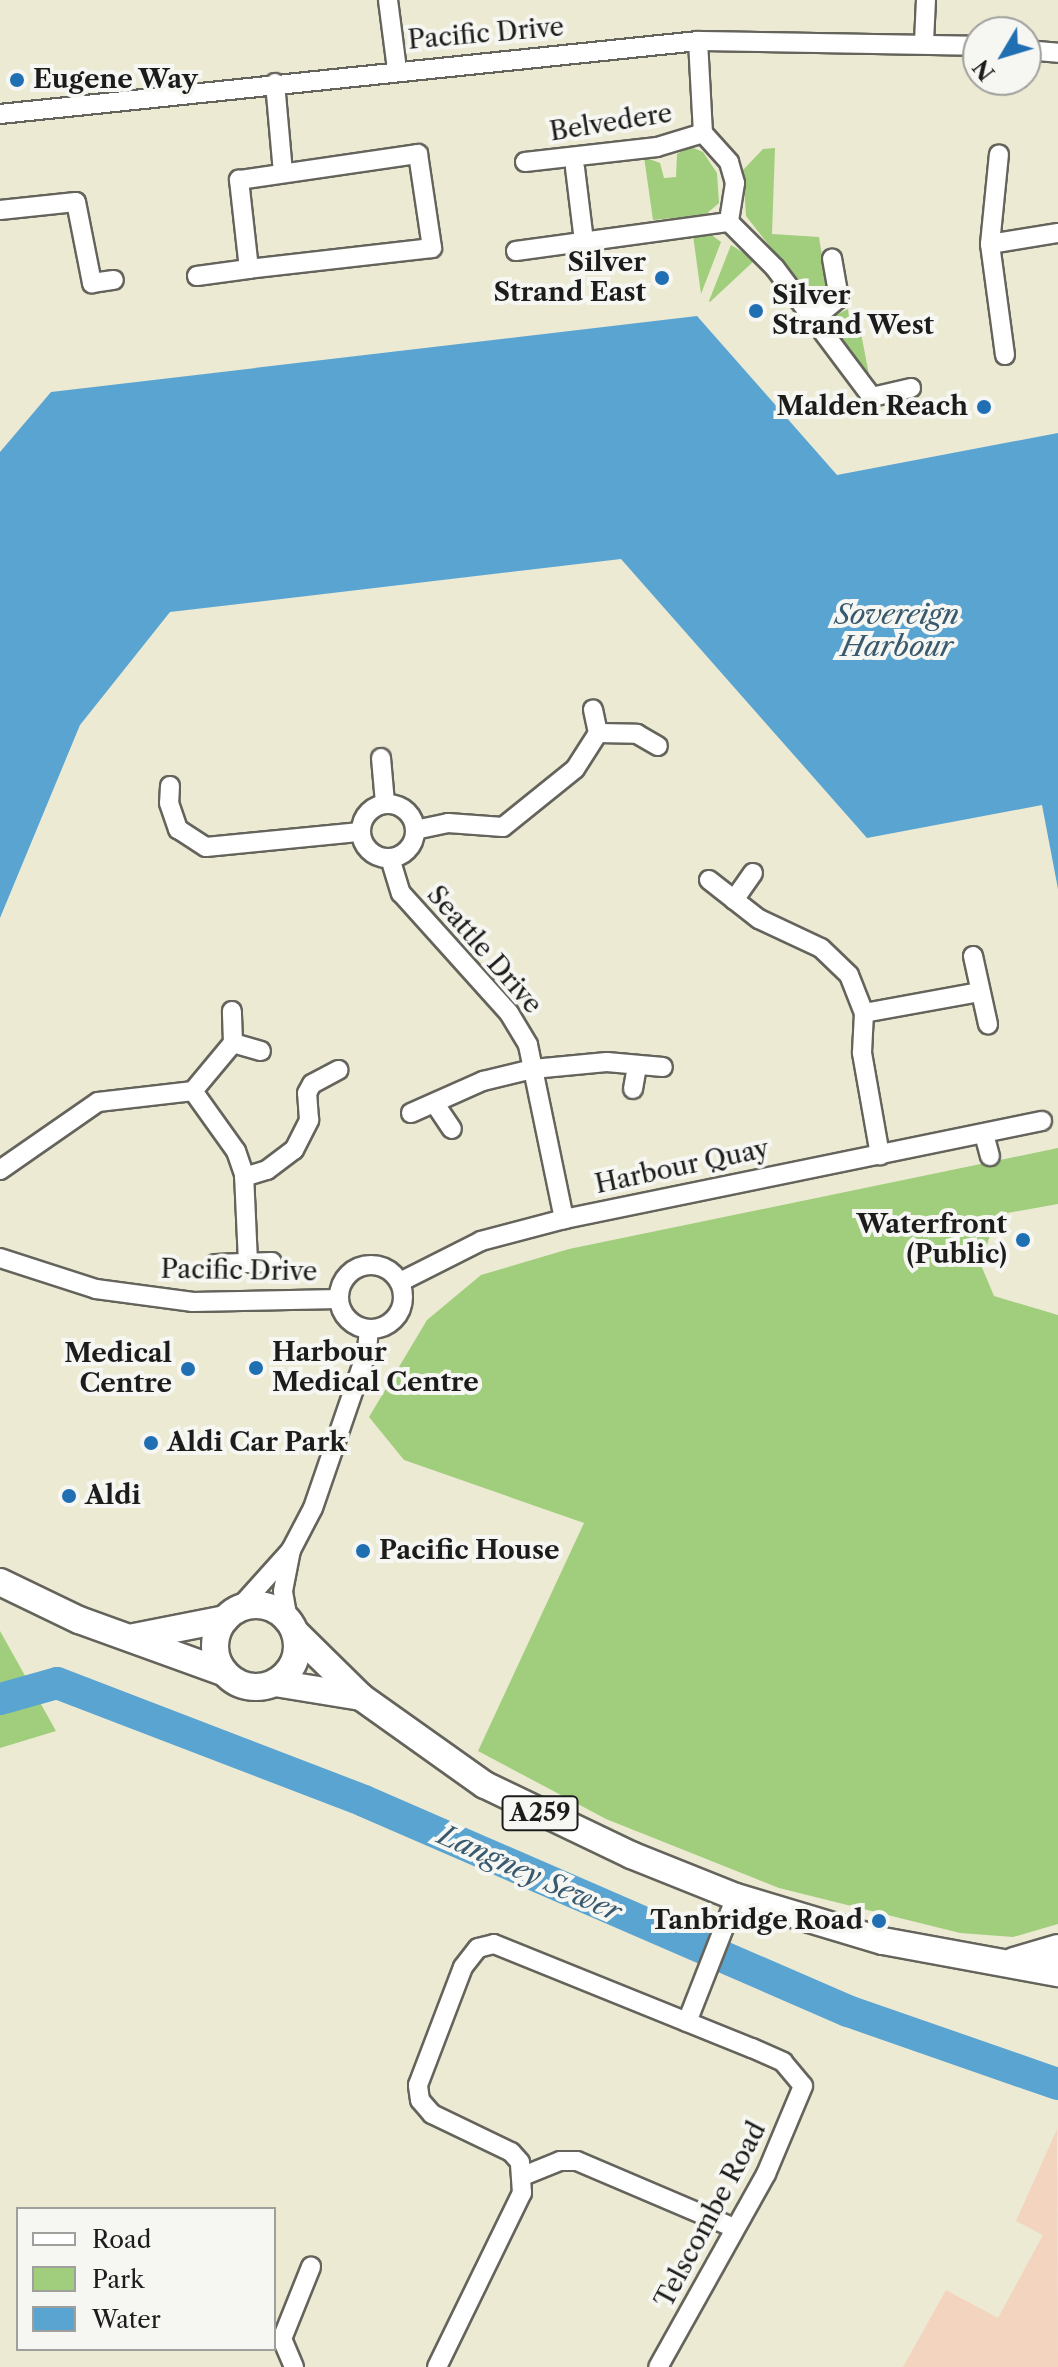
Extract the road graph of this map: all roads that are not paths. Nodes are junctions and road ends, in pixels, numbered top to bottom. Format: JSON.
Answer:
{"nodes":[{"id":1,"x":388,"y":0,"type":"edge"},
{"id":2,"x":926,"y":0,"type":"edge"},
{"id":3,"x":698,"y":41,"type":"junction"},
{"id":4,"x":924,"y":42,"type":"junction"},
{"id":5,"x":962,"y":45,"type":"edge"},
{"id":6,"x":397,"y":69,"type":"junction"},
{"id":7,"x":275,"y":83,"type":"junction"},
{"id":8,"x":0,"y":114,"type":"edge"},
{"id":9,"x":703,"y":133,"type":"junction"},
{"id":10,"x":999,"y":154,"type":"dead end"},
{"id":11,"x":525,"y":162,"type":"dead end"},
{"id":12,"x":575,"y":168,"type":"dead end"},
{"id":13,"x":283,"y":172,"type":"junction"},
{"id":14,"x":0,"y":210,"type":"edge"},
{"id":15,"x":729,"y":222,"type":"junction"},
{"id":16,"x":1058,"y":233,"type":"edge"},
{"id":17,"x":584,"y":241,"type":"junction"},
{"id":18,"x":990,"y":244,"type":"junction"},
{"id":19,"x":516,"y":251,"type":"dead end"},
{"id":20,"x":832,"y":259,"type":"dead end"},
{"id":21,"x":249,"y":269,"type":"junction"},
{"id":22,"x":197,"y":276,"type":"dead end"},
{"id":23,"x":114,"y":280,"type":"dead end"},
{"id":24,"x":815,"y":318,"type":"junction"},
{"id":25,"x":1005,"y":355,"type":"dead end"},
{"id":26,"x":911,"y":388,"type":"dead end"},
{"id":27,"x":593,"y":710,"type":"dead end"},
{"id":28,"x":598,"y":733,"type":"junction"},
{"id":29,"x":658,"y":746,"type":"dead end"},
{"id":30,"x":381,"y":758,"type":"dead end"},
{"id":31,"x":170,"y":786,"type":"dead end"},
{"id":32,"x":385,"y":803,"type":"junction"},
{"id":33,"x":415,"y":830,"type":"junction"},
{"id":34,"x":360,"y":832,"type":"junction"},
{"id":35,"x":390,"y":858,"type":"junction"},
{"id":36,"x":753,"y":873,"type":"dead end"},
{"id":37,"x":709,"y":880,"type":"dead end"},
{"id":38,"x":734,"y":900,"type":"junction"},
{"id":39,"x":973,"y":956,"type":"dead end"},
{"id":40,"x":980,"y":992,"type":"junction"},
{"id":41,"x":232,"y":1011,"type":"dead end"},
{"id":42,"x":864,"y":1013,"type":"junction"},
{"id":43,"x":988,"y":1024,"type":"dead end"},
{"id":44,"x":233,"y":1043,"type":"junction"},
{"id":45,"x":261,"y":1051,"type":"dead end"},
{"id":46,"x":637,"y":1067,"type":"junction"},
{"id":47,"x":663,"y":1067,"type":"dead end"},
{"id":48,"x":533,"y":1069,"type":"junction"},
{"id":49,"x":338,"y":1070,"type":"dead end"},
{"id":50,"x":633,"y":1089,"type":"dead end"},
{"id":51,"x":193,"y":1091,"type":"junction"},
{"id":52,"x":435,"y":1104,"type":"junction"},
{"id":53,"x":411,"y":1113,"type":"dead end"},
{"id":54,"x":1042,"y":1121,"type":"dead end"},
{"id":55,"x":452,"y":1129,"type":"dead end"},
{"id":56,"x":984,"y":1134,"type":"junction"},
{"id":57,"x":880,"y":1155,"type":"junction"},
{"id":58,"x":990,"y":1156,"type":"dead end"},
{"id":59,"x":0,"y":1170,"type":"edge"},
{"id":60,"x":244,"y":1177,"type":"junction"},
{"id":61,"x":564,"y":1219,"type":"junction"},
{"id":62,"x":0,"y":1258,"type":"edge"},
{"id":63,"x":272,"y":1262,"type":"dead end"},
{"id":64,"x":248,"y":1263,"type":"junction"},
{"id":65,"x":215,"y":1264,"type":"dead end"},
{"id":66,"x":400,"y":1282,"type":"junction"},
{"id":67,"x":339,"y":1299,"type":"junction"},
{"id":68,"x":369,"y":1329,"type":"junction"},
{"id":69,"x":291,"y":1550,"type":"junction"},
{"id":70,"x":0,"y":1582,"type":"edge"},
{"id":71,"x":232,"y":1614,"type":"junction"},
{"id":72,"x":292,"y":1626,"type":"junction"},
{"id":73,"x":134,"y":1637,"type":"junction"},
{"id":74,"x":223,"y":1672,"type":"junction"},
{"id":75,"x":275,"y":1683,"type":"junction"},
{"id":76,"x":361,"y":1697,"type":"junction"},
{"id":77,"x":736,"y":1897,"type":"junction"},
{"id":78,"x":1058,"y":1948,"type":"edge"},
{"id":79,"x":1010,"y":1962,"type":"junction"},
{"id":80,"x":1058,"y":1973,"type":"edge"},
{"id":81,"x":687,"y":2022,"type":"junction"},
{"id":82,"x":523,"y":2176,"type":"junction"},
{"id":83,"x":734,"y":2228,"type":"junction"},
{"id":84,"x":311,"y":2267,"type":"dead end"},
{"id":85,"x":294,"y":2367,"type":"edge"},
{"id":86,"x":437,"y":2367,"type":"edge"},
{"id":87,"x":658,"y":2367,"type":"edge"}],
"edges":[{"from":1,"to":6,"type":"street"},
{"from":2,"to":4,"type":"street"},
{"from":3,"to":4,"type":"street","name":"Pacific Drive"},
{"from":3,"to":6,"type":"street","name":"Pacific Drive"},
{"from":3,"to":9,"type":"street"},
{"from":4,"to":5,"type":"street","name":"Pacific Drive"},
{"from":6,"to":7,"type":"street","name":"Pacific Drive"},
{"from":7,"to":8,"type":"street","name":"Pacific Drive"},
{"from":7,"to":13,"type":"street"},
{"from":9,"to":11,"type":"street","name":"Belvedere"},
{"from":9,"to":15,"type":"street"},
{"from":10,"to":18,"type":"street"},
{"from":12,"to":17,"type":"street"},
{"from":13,"to":21,"type":"street"},
{"from":13,"to":21,"type":"street"},
{"from":14,"to":23,"type":"street"},
{"from":15,"to":17,"type":"street"},
{"from":15,"to":24,"type":"street"},
{"from":16,"to":18,"type":"street"},
{"from":17,"to":19,"type":"street"},
{"from":18,"to":25,"type":"street"},
{"from":20,"to":24,"type":"street"},
{"from":21,"to":22,"type":"street"},
{"from":24,"to":26,"type":"street"},
{"from":27,"to":28,"type":"street"},
{"from":28,"to":29,"type":"street"},
{"from":28,"to":33,"type":"street"},
{"from":30,"to":32,"type":"street"},
{"from":31,"to":34,"type":"street"},
{"from":32,"to":33,"type":"street"},
{"from":32,"to":34,"type":"street"},
{"from":33,"to":35,"type":"street"},
{"from":34,"to":35,"type":"street"},
{"from":35,"to":48,"type":"street","name":"Seattle Drive"},
{"from":36,"to":38,"type":"street"},
{"from":37,"to":38,"type":"street"},
{"from":38,"to":42,"type":"street"},
{"from":39,"to":40,"type":"street"},
{"from":40,"to":42,"type":"street"},
{"from":40,"to":43,"type":"street"},
{"from":41,"to":44,"type":"street"},
{"from":42,"to":57,"type":"street"},
{"from":44,"to":45,"type":"street"},
{"from":44,"to":51,"type":"street"},
{"from":46,"to":47,"type":"street"},
{"from":46,"to":48,"type":"street"},
{"from":46,"to":50,"type":"street"},
{"from":48,"to":52,"type":"street"},
{"from":48,"to":61,"type":"street","name":"Seattle Drive"},
{"from":49,"to":60,"type":"street"},
{"from":51,"to":59,"type":"street"},
{"from":51,"to":60,"type":"street"},
{"from":52,"to":53,"type":"street"},
{"from":52,"to":55,"type":"street"},
{"from":54,"to":56,"type":"street","name":"Harbour Quay"},
{"from":56,"to":57,"type":"street","name":"Harbour Quay"},
{"from":56,"to":58,"type":"street"},
{"from":57,"to":61,"type":"street","name":"Harbour Quay"},
{"from":60,"to":64,"type":"street"},
{"from":61,"to":66,"type":"street","name":"Harbour Quay"},
{"from":62,"to":67,"type":"street","name":"Pacific Drive"},
{"from":63,"to":64,"type":"street"},
{"from":64,"to":65,"type":"street"},
{"from":66,"to":67,"type":"street"},
{"from":66,"to":68,"type":"street"},
{"from":67,"to":68,"type":"street"},
{"from":68,"to":69,"type":"street"},
{"from":69,"to":71,"type":"street"},
{"from":69,"to":72,"type":"street"},
{"from":70,"to":73,"type":"main road"},
{"from":71,"to":72,"type":"main road"},
{"from":71,"to":73,"type":"main road"},
{"from":71,"to":74,"type":"main road"},
{"from":72,"to":75,"type":"main road"},
{"from":72,"to":76,"type":"main road","number":"A259"},
{"from":73,"to":74,"type":"main road"},
{"from":74,"to":75,"type":"main road"},
{"from":75,"to":76,"type":"main road","number":"A259"},
{"from":76,"to":77,"type":"main road","number":"A259"},
{"from":77,"to":79,"type":"main road","number":"A259"},
{"from":77,"to":81,"type":"street"},
{"from":78,"to":79,"type":"main road","number":"A259"},
{"from":79,"to":80,"type":"main road","number":"A259"},
{"from":81,"to":82,"type":"street"},
{"from":81,"to":83,"type":"street","name":"Telscombe Road"},
{"from":82,"to":83,"type":"street"},
{"from":82,"to":86,"type":"street"},
{"from":83,"to":87,"type":"street","name":"Telscombe Road"},
{"from":84,"to":85,"type":"street"}]}
